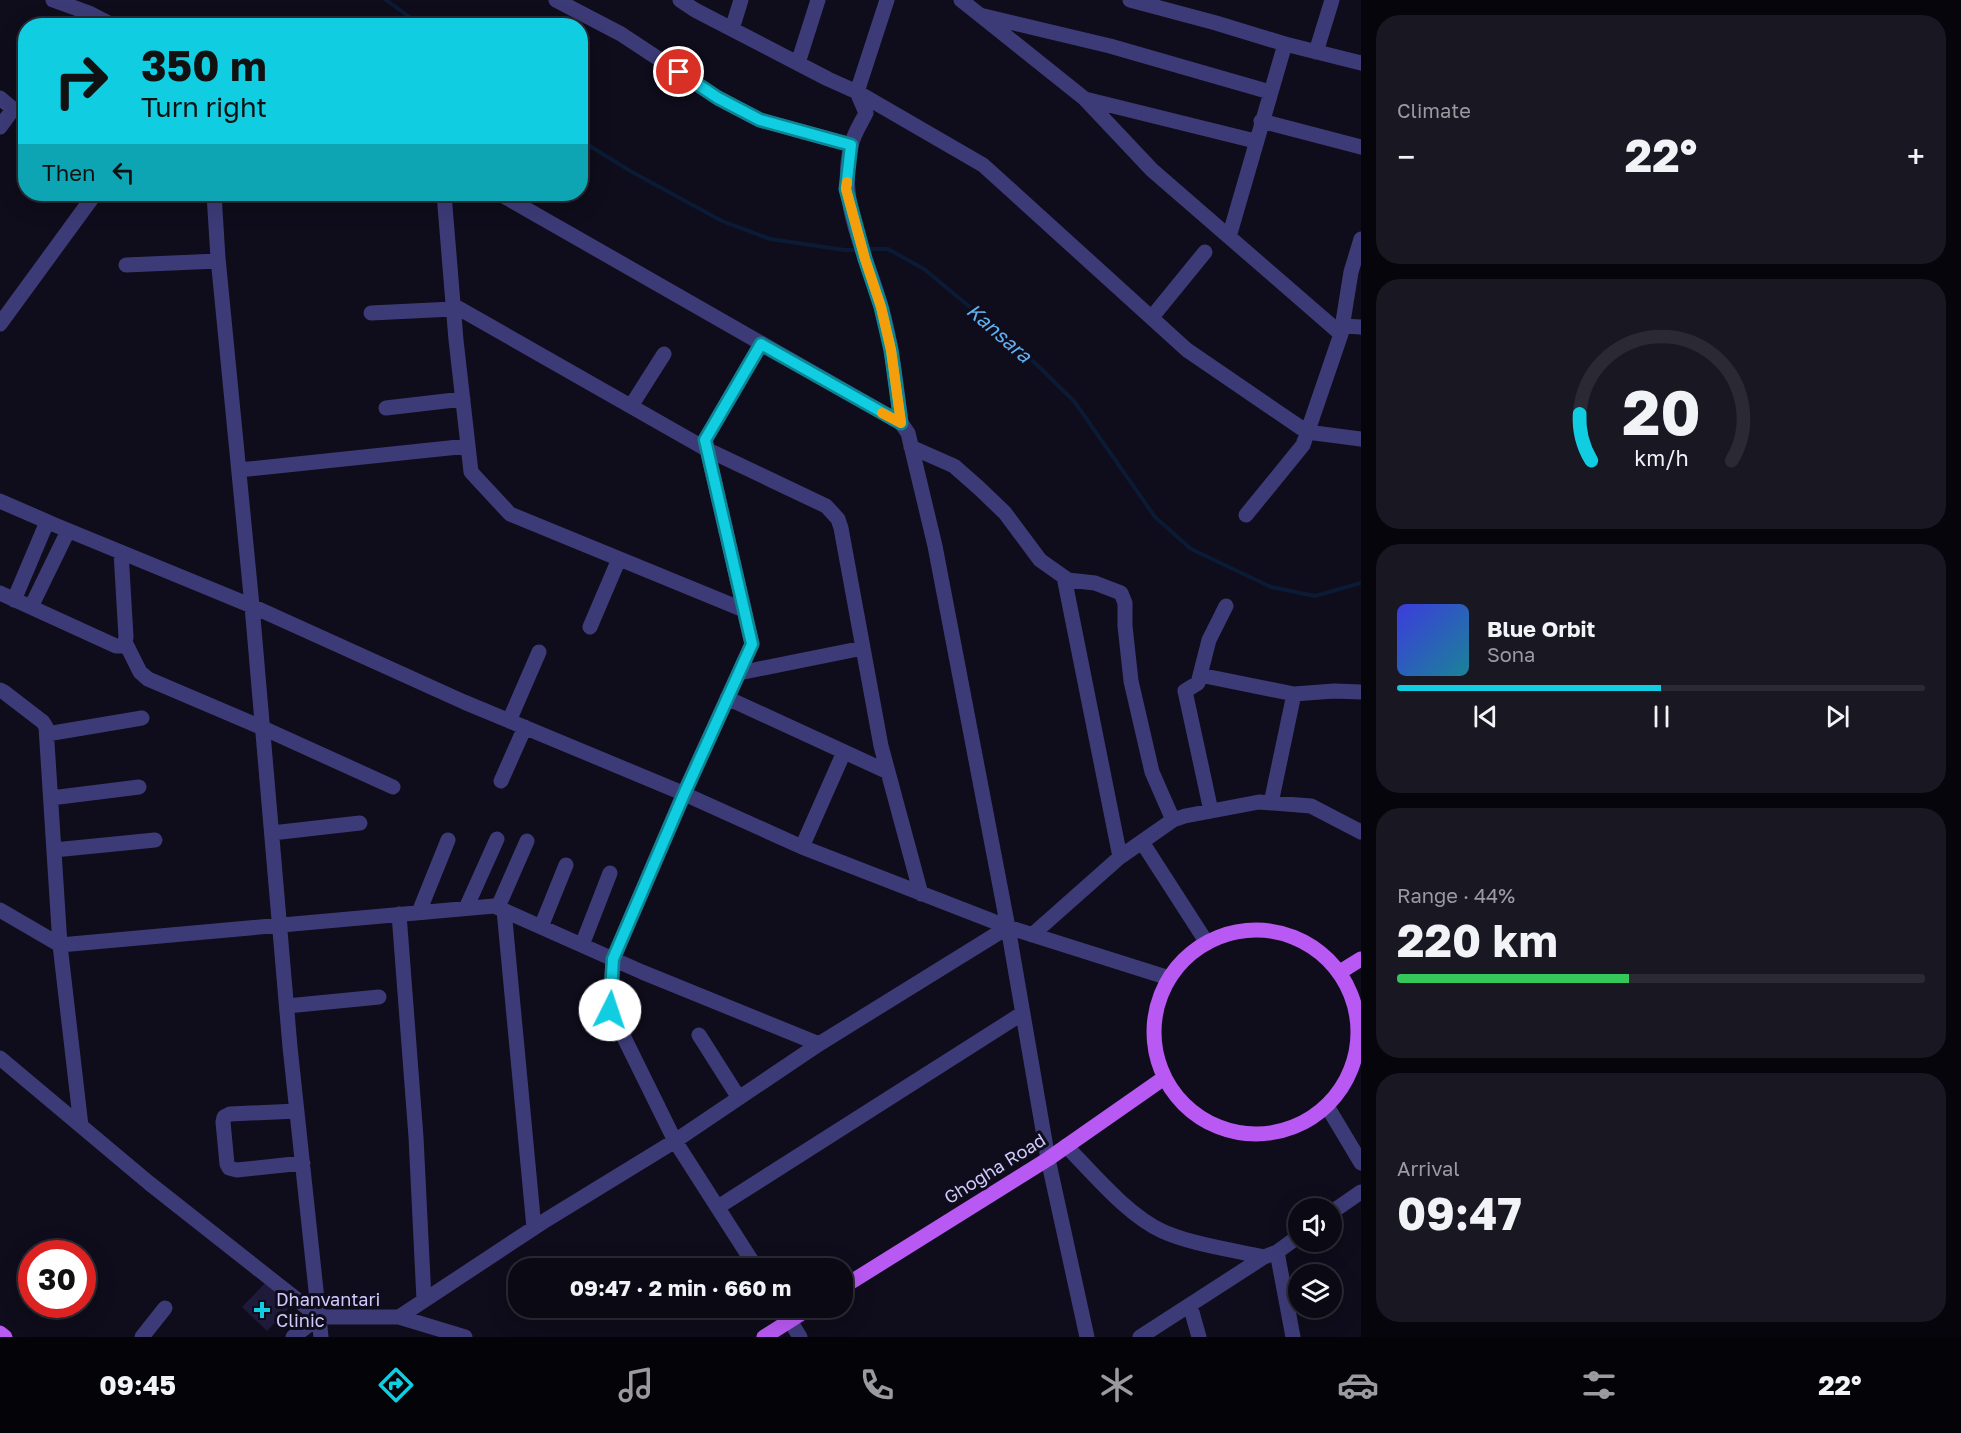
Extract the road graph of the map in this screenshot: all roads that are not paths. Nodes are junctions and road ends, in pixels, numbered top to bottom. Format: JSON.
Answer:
{"nodes":[{"id":1,"x":53,"y":0,"type":"edge"},
{"id":2,"x":556,"y":0,"type":"edge"},
{"id":3,"x":680,"y":0,"type":"edge"},
{"id":4,"x":741,"y":0,"type":"edge"},
{"id":5,"x":818,"y":0,"type":"edge"},
{"id":6,"x":887,"y":0,"type":"edge"},
{"id":7,"x":961,"y":0,"type":"edge"},
{"id":8,"x":1130,"y":0,"type":"edge"},
{"id":9,"x":1332,"y":0,"type":"edge"},
{"id":10,"x":1181,"y":7,"type":"edge"},
{"id":11,"x":979,"y":14,"type":"junction"},
{"id":12,"x":89,"y":18,"type":"edge"},
{"id":13,"x":732,"y":29,"type":"junction"},
{"id":14,"x":1285,"y":44,"type":"junction"},
{"id":15,"x":1316,"y":52,"type":"junction"},
{"id":16,"x":798,"y":63,"type":"junction"},
{"id":17,"x":1361,"y":63,"type":"edge"},
{"id":18,"x":857,"y":92,"type":"junction"},
{"id":19,"x":1270,"y":92,"type":"junction"},
{"id":20,"x":0,"y":98,"type":"edge"},
{"id":21,"x":1086,"y":99,"type":"junction"},
{"id":22,"x":18,"y":106,"type":"edge"},
{"id":23,"x":18,"y":107,"type":"edge"},
{"id":24,"x":1261,"y":122,"type":"junction"},
{"id":25,"x":0,"y":127,"type":"edge"},
{"id":26,"x":1256,"y":141,"type":"junction"},
{"id":27,"x":851,"y":145,"type":"junction"},
{"id":28,"x":1361,"y":147,"type":"edge"},
{"id":29,"x":90,"y":201,"type":"edge"},
{"id":30,"x":214,"y":201,"type":"edge"},
{"id":31,"x":445,"y":201,"type":"edge"},
{"id":32,"x":512,"y":201,"type":"edge"},
{"id":33,"x":1229,"y":237,"type":"junction"},
{"id":34,"x":1361,"y":239,"type":"edge"},
{"id":35,"x":1205,"y":252,"type":"dead end"},
{"id":36,"x":218,"y":261,"type":"junction"},
{"id":37,"x":126,"y":265,"type":"dead end"},
{"id":38,"x":453,"y":307,"type":"junction"},
{"id":39,"x":371,"y":313,"type":"dead end"},
{"id":40,"x":1152,"y":317,"type":"junction"},
{"id":41,"x":0,"y":324,"type":"edge"},
{"id":42,"x":1361,"y":327,"type":"edge"},
{"id":43,"x":1342,"y":330,"type":"junction"},
{"id":44,"x":761,"y":344,"type":"junction"},
{"id":45,"x":664,"y":354,"type":"dead end"},
{"id":46,"x":463,"y":399,"type":"junction"},
{"id":47,"x":631,"y":406,"type":"junction"},
{"id":48,"x":386,"y":408,"type":"dead end"},
{"id":49,"x":901,"y":423,"type":"junction"},
{"id":50,"x":1307,"y":432,"type":"junction"},
{"id":51,"x":1361,"y":439,"type":"edge"},
{"id":52,"x":468,"y":446,"type":"junction"},
{"id":53,"x":911,"y":447,"type":"junction"},
{"id":54,"x":706,"y":449,"type":"junction"},
{"id":55,"x":239,"y":470,"type":"junction"},
{"id":56,"x":0,"y":501,"type":"edge"},
{"id":57,"x":1246,"y":515,"type":"dead end"},
{"id":58,"x":47,"y":522,"type":"junction"},
{"id":59,"x":68,"y":531,"type":"junction"},
{"id":60,"x":122,"y":552,"type":"junction"},
{"id":61,"x":619,"y":558,"type":"junction"},
{"id":62,"x":1064,"y":577,"type":"junction"},
{"id":63,"x":7,"y":596,"type":"edge"},
{"id":64,"x":252,"y":606,"type":"junction"},
{"id":65,"x":1226,"y":606,"type":"dead end"},
{"id":66,"x":30,"y":607,"type":"junction"},
{"id":67,"x":744,"y":610,"type":"junction"},
{"id":68,"x":590,"y":627,"type":"dead end"},
{"id":69,"x":125,"y":642,"type":"junction"},
{"id":70,"x":863,"y":648,"type":"junction"},
{"id":71,"x":540,"y":652,"type":"dead end"},
{"id":72,"x":739,"y":673,"type":"junction"},
{"id":73,"x":1200,"y":675,"type":"junction"},
{"id":74,"x":0,"y":690,"type":"edge"},
{"id":75,"x":1361,"y":692,"type":"edge"},
{"id":76,"x":1294,"y":694,"type":"junction"},
{"id":77,"x":727,"y":699,"type":"junction"},
{"id":78,"x":142,"y":718,"type":"dead end"},
{"id":79,"x":509,"y":721,"type":"junction"},
{"id":80,"x":525,"y":727,"type":"junction"},
{"id":81,"x":263,"y":728,"type":"junction"},
{"id":82,"x":47,"y":734,"type":"junction"},
{"id":83,"x":844,"y":752,"type":"junction"},
{"id":84,"x":888,"y":772,"type":"junction"},
{"id":85,"x":501,"y":781,"type":"dead end"},
{"id":86,"x":139,"y":787,"type":"dead end"},
{"id":87,"x":393,"y":787,"type":"dead end"},
{"id":88,"x":684,"y":794,"type":"junction"},
{"id":89,"x":51,"y":798,"type":"junction"},
{"id":90,"x":1270,"y":803,"type":"junction"},
{"id":91,"x":1211,"y":811,"type":"junction"},
{"id":92,"x":1173,"y":820,"type":"junction"},
{"id":93,"x":360,"y":823,"type":"dead end"},
{"id":94,"x":1361,"y":832,"type":"edge"},
{"id":95,"x":272,"y":833,"type":"junction"},
{"id":96,"x":497,"y":839,"type":"dead end"},
{"id":97,"x":155,"y":840,"type":"dead end"},
{"id":98,"x":448,"y":840,"type":"dead end"},
{"id":99,"x":527,"y":841,"type":"dead end"},
{"id":100,"x":1142,"y":842,"type":"junction"},
{"id":101,"x":802,"y":847,"type":"junction"},
{"id":102,"x":54,"y":850,"type":"junction"},
{"id":103,"x":1120,"y":857,"type":"junction"},
{"id":104,"x":566,"y":865,"type":"dead end"},
{"id":105,"x":610,"y":873,"type":"dead end"},
{"id":106,"x":921,"y":894,"type":"junction"},
{"id":107,"x":466,"y":908,"type":"junction"},
{"id":108,"x":501,"y":909,"type":"junction"},
{"id":109,"x":0,"y":910,"type":"edge"},
{"id":110,"x":419,"y":912,"type":"junction"},
{"id":111,"x":399,"y":914,"type":"junction"},
{"id":112,"x":280,"y":924,"type":"junction"},
{"id":113,"x":541,"y":927,"type":"junction"},
{"id":114,"x":1008,"y":927,"type":"junction"},
{"id":115,"x":1032,"y":935,"type":"junction"},
{"id":116,"x":1207,"y":943,"type":"junction"},
{"id":117,"x":60,"y":945,"type":"junction"},
{"id":118,"x":582,"y":945,"type":"junction"},
{"id":119,"x":613,"y":959,"type":"junction"},
{"id":120,"x":1361,"y":959,"type":"edge"},
{"id":121,"x":1340,"y":972,"type":"junction"},
{"id":122,"x":1168,"y":978,"type":"junction"},
{"id":123,"x":379,"y":997,"type":"dead end"},
{"id":124,"x":287,"y":1006,"type":"junction"},
{"id":125,"x":1023,"y":1013,"type":"junction"},
{"id":126,"x":699,"y":1035,"type":"dead end"},
{"id":127,"x":819,"y":1044,"type":"junction"},
{"id":128,"x":0,"y":1058,"type":"edge"},
{"id":129,"x":1164,"y":1078,"type":"junction"},
{"id":130,"x":739,"y":1098,"type":"junction"},
{"id":131,"x":1328,"y":1106,"type":"junction"},
{"id":132,"x":297,"y":1111,"type":"junction"},
{"id":133,"x":81,"y":1126,"type":"junction"},
{"id":134,"x":675,"y":1141,"type":"junction"},
{"id":135,"x":1066,"y":1146,"type":"junction"},
{"id":136,"x":1048,"y":1159,"type":"junction"},
{"id":137,"x":303,"y":1163,"type":"junction"},
{"id":138,"x":1361,"y":1163,"type":"edge"},
{"id":139,"x":1361,"y":1191,"type":"edge"},
{"id":140,"x":1342,"y":1205,"type":"edge"},
{"id":141,"x":718,"y":1207,"type":"junction"},
{"id":142,"x":534,"y":1228,"type":"junction"},
{"id":143,"x":1288,"y":1243,"type":"edge"},
{"id":144,"x":1270,"y":1254,"type":"junction"},
{"id":145,"x":750,"y":1258,"type":"edge"},
{"id":146,"x":853,"y":1281,"type":"edge"},
{"id":147,"x":424,"y":1300,"type":"junction"},
{"id":148,"x":1190,"y":1305,"type":"junction"},
{"id":149,"x":165,"y":1308,"type":"dead end"},
{"id":150,"x":319,"y":1317,"type":"junction"},
{"id":151,"x":399,"y":1317,"type":"junction"},
{"id":152,"x":782,"y":1318,"type":"edge"},
{"id":153,"x":788,"y":1318,"type":"edge"},
{"id":154,"x":0,"y":1333,"type":"edge"},
{"id":155,"x":5,"y":1337,"type":"edge"},
{"id":156,"x":142,"y":1337,"type":"edge"},
{"id":157,"x":292,"y":1337,"type":"edge"},
{"id":158,"x":321,"y":1337,"type":"edge"},
{"id":159,"x":465,"y":1337,"type":"edge"},
{"id":160,"x":764,"y":1337,"type":"edge"},
{"id":161,"x":800,"y":1337,"type":"edge"},
{"id":162,"x":1087,"y":1337,"type":"edge"},
{"id":163,"x":1140,"y":1337,"type":"edge"},
{"id":164,"x":1199,"y":1337,"type":"edge"},
{"id":165,"x":1293,"y":1337,"type":"edge"}],
"edges":[{"from":1,"to":12,"type":"street"},
{"from":2,"to":27,"type":"street"},
{"from":3,"to":13,"type":"street"},
{"from":4,"to":13,"type":"street"},
{"from":5,"to":16,"type":"street"},
{"from":6,"to":18,"type":"street"},
{"from":7,"to":11,"type":"street"},
{"from":8,"to":10,"type":"street"},
{"from":9,"to":15,"type":"street"},
{"from":10,"to":14,"type":"street"},
{"from":11,"to":19,"type":"street"},
{"from":11,"to":21,"type":"street"},
{"from":13,"to":16,"type":"street"},
{"from":14,"to":15,"type":"street"},
{"from":14,"to":19,"type":"street"},
{"from":15,"to":17,"type":"street"},
{"from":16,"to":18,"type":"street"},
{"from":18,"to":27,"type":"street"},
{"from":18,"to":40,"type":"street"},
{"from":19,"to":24,"type":"street"},
{"from":20,"to":22,"type":"street"},
{"from":21,"to":26,"type":"street"},
{"from":21,"to":33,"type":"street"},
{"from":23,"to":25,"type":"street"},
{"from":24,"to":26,"type":"street"},
{"from":24,"to":28,"type":"street"},
{"from":26,"to":33,"type":"street"},
{"from":27,"to":49,"type":"street"},
{"from":29,"to":41,"type":"street"},
{"from":30,"to":36,"type":"street"},
{"from":31,"to":38,"type":"street"},
{"from":32,"to":44,"type":"street"},
{"from":33,"to":43,"type":"street"},
{"from":34,"to":43,"type":"street"},
{"from":35,"to":40,"type":"street"},
{"from":36,"to":37,"type":"street"},
{"from":36,"to":55,"type":"street"},
{"from":38,"to":39,"type":"street"},
{"from":38,"to":46,"type":"street"},
{"from":38,"to":47,"type":"street"},
{"from":40,"to":50,"type":"street"},
{"from":42,"to":43,"type":"street"},
{"from":43,"to":50,"type":"street"},
{"from":44,"to":49,"type":"street"},
{"from":44,"to":54,"type":"street"},
{"from":45,"to":47,"type":"street"},
{"from":46,"to":48,"type":"street"},
{"from":46,"to":52,"type":"street"},
{"from":47,"to":54,"type":"street"},
{"from":49,"to":53,"type":"street"},
{"from":50,"to":51,"type":"street"},
{"from":50,"to":57,"type":"street"},
{"from":52,"to":55,"type":"street"},
{"from":52,"to":61,"type":"street"},
{"from":53,"to":62,"type":"street"},
{"from":53,"to":114,"type":"street"},
{"from":54,"to":67,"type":"street"},
{"from":54,"to":70,"type":"street"},
{"from":55,"to":64,"type":"street"},
{"from":56,"to":58,"type":"street"},
{"from":58,"to":59,"type":"street"},
{"from":58,"to":63,"type":"street"},
{"from":59,"to":60,"type":"street"},
{"from":59,"to":66,"type":"street"},
{"from":60,"to":64,"type":"street"},
{"from":60,"to":69,"type":"street"},
{"from":61,"to":67,"type":"street"},
{"from":61,"to":68,"type":"street"},
{"from":62,"to":92,"type":"street"},
{"from":62,"to":103,"type":"street"},
{"from":63,"to":66,"type":"street"},
{"from":64,"to":79,"type":"street"},
{"from":64,"to":81,"type":"street"},
{"from":65,"to":73,"type":"street"},
{"from":66,"to":69,"type":"street"},
{"from":67,"to":72,"type":"street"},
{"from":69,"to":81,"type":"street"},
{"from":70,"to":72,"type":"street"},
{"from":70,"to":84,"type":"street"},
{"from":71,"to":79,"type":"street"},
{"from":72,"to":77,"type":"street"},
{"from":73,"to":76,"type":"street"},
{"from":73,"to":91,"type":"street"},
{"from":74,"to":82,"type":"street"},
{"from":75,"to":76,"type":"street"},
{"from":76,"to":90,"type":"street"},
{"from":77,"to":83,"type":"street"},
{"from":77,"to":88,"type":"street"},
{"from":78,"to":82,"type":"street"},
{"from":79,"to":80,"type":"street"},
{"from":80,"to":85,"type":"street"},
{"from":80,"to":88,"type":"street"},
{"from":81,"to":87,"type":"street"},
{"from":81,"to":95,"type":"street"},
{"from":82,"to":89,"type":"street"},
{"from":83,"to":84,"type":"street"},
{"from":83,"to":101,"type":"street"},
{"from":84,"to":106,"type":"street"},
{"from":86,"to":89,"type":"street"},
{"from":88,"to":101,"type":"street"},
{"from":88,"to":119,"type":"street"},
{"from":89,"to":102,"type":"street"},
{"from":90,"to":91,"type":"street"},
{"from":90,"to":94,"type":"street"},
{"from":91,"to":92,"type":"street"},
{"from":92,"to":100,"type":"street"},
{"from":93,"to":95,"type":"street"},
{"from":95,"to":112,"type":"street"},
{"from":96,"to":107,"type":"street"},
{"from":97,"to":102,"type":"street"},
{"from":98,"to":110,"type":"street"},
{"from":99,"to":108,"type":"street"},
{"from":100,"to":103,"type":"street"},
{"from":100,"to":116,"type":"street"},
{"from":101,"to":106,"type":"street"},
{"from":102,"to":117,"type":"street"},
{"from":103,"to":115,"type":"street"},
{"from":104,"to":113,"type":"street"},
{"from":105,"to":118,"type":"street"},
{"from":106,"to":114,"type":"street"},
{"from":107,"to":108,"type":"street"},
{"from":107,"to":110,"type":"street"},
{"from":108,"to":113,"type":"street"},
{"from":108,"to":142,"type":"street"},
{"from":109,"to":117,"type":"street"},
{"from":110,"to":111,"type":"street"},
{"from":111,"to":112,"type":"street"},
{"from":111,"to":147,"type":"street"},
{"from":112,"to":117,"type":"street"},
{"from":112,"to":124,"type":"street"},
{"from":113,"to":118,"type":"street"},
{"from":114,"to":115,"type":"street"},
{"from":114,"to":125,"type":"street"},
{"from":114,"to":127,"type":"street"},
{"from":115,"to":122,"type":"street"},
{"from":116,"to":121,"type":"main road"},
{"from":116,"to":122,"type":"main road"},
{"from":117,"to":133,"type":"street"},
{"from":118,"to":119,"type":"street"},
{"from":119,"to":127,"type":"street"},
{"from":119,"to":134,"type":"street"},
{"from":120,"to":121,"type":"main road"},
{"from":121,"to":131,"type":"main road"},
{"from":122,"to":129,"type":"main road"},
{"from":123,"to":124,"type":"street"},
{"from":124,"to":132,"type":"street"},
{"from":125,"to":136,"type":"street"},
{"from":125,"to":141,"type":"street"},
{"from":126,"to":130,"type":"street"},
{"from":127,"to":130,"type":"street"},
{"from":128,"to":133,"type":"street"},
{"from":129,"to":131,"type":"main road"},
{"from":129,"to":135,"type":"main road","name":"Ghogha Road"},
{"from":130,"to":134,"type":"street"},
{"from":131,"to":138,"type":"street"},
{"from":132,"to":137,"type":"street"},
{"from":132,"to":137,"type":"street"},
{"from":133,"to":150,"type":"street"},
{"from":134,"to":141,"type":"street"},
{"from":134,"to":142,"type":"street"},
{"from":135,"to":136,"type":"main road","name":"Ghogha Road"},
{"from":135,"to":144,"type":"street"},
{"from":136,"to":146,"type":"main road","name":"Ghogha Road"},
{"from":136,"to":162,"type":"street"},
{"from":137,"to":150,"type":"street"},
{"from":139,"to":140,"type":"street"},
{"from":141,"to":145,"type":"street"},
{"from":142,"to":147,"type":"street"},
{"from":143,"to":144,"type":"street"},
{"from":144,"to":148,"type":"street"},
{"from":144,"to":165,"type":"street"},
{"from":147,"to":151,"type":"street"},
{"from":148,"to":163,"type":"street"},
{"from":148,"to":164,"type":"street"},
{"from":149,"to":156,"type":"street"},
{"from":150,"to":151,"type":"street"},
{"from":150,"to":157,"type":"street"},
{"from":150,"to":158,"type":"street"},
{"from":151,"to":159,"type":"street"},
{"from":152,"to":160,"type":"main road"},
{"from":153,"to":161,"type":"street"},
{"from":154,"to":155,"type":"main road"}]}
